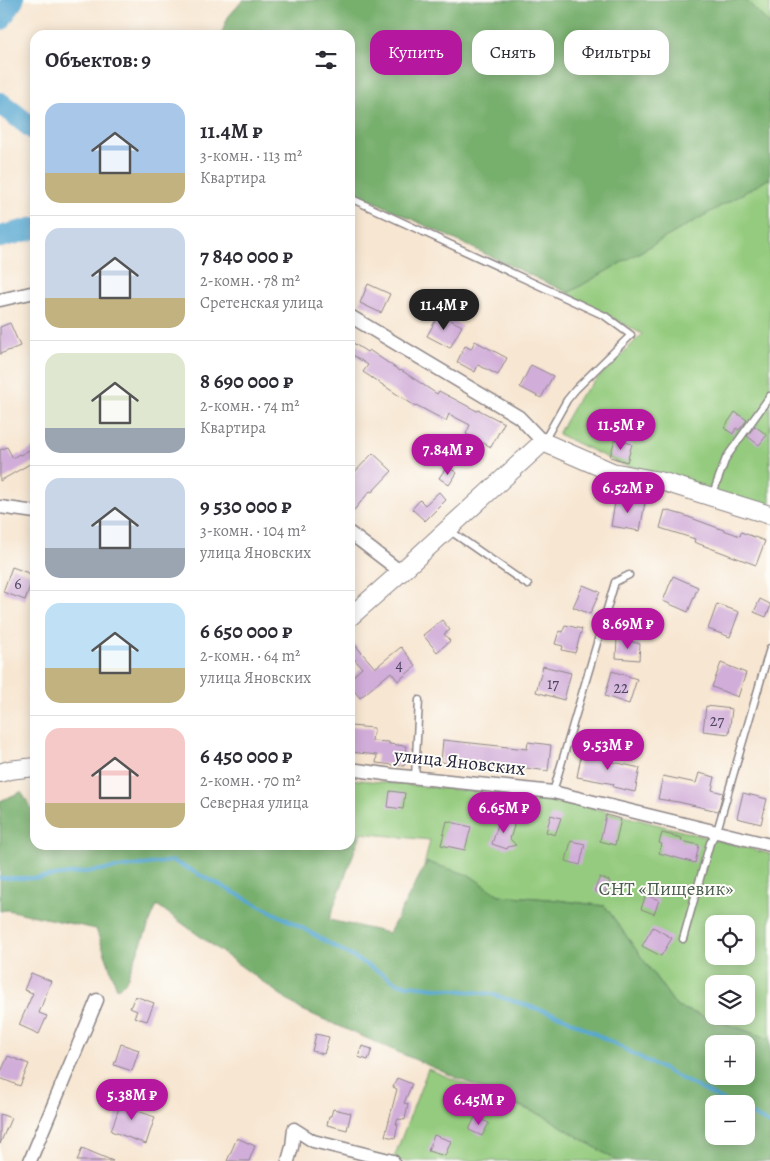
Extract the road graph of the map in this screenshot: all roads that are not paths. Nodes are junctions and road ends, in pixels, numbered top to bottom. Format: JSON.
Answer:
{"nodes":[{"id":1,"x":355,"y":200,"type":"edge"},
{"id":2,"x":30,"y":293,"type":"edge"},
{"id":3,"x":0,"y":300,"type":"edge"},
{"id":4,"x":355,"y":319,"type":"edge"},
{"id":5,"x":770,"y":396,"type":"edge"},
{"id":6,"x":544,"y":442,"type":"junction"},
{"id":7,"x":711,"y":497,"type":"junction"},
{"id":8,"x":0,"y":506,"type":"edge"},
{"id":9,"x":30,"y":511,"type":"edge"},
{"id":10,"x":770,"y":515,"type":"edge"},
{"id":11,"x":448,"y":529,"type":"junction"},
{"id":12,"x":355,"y":537,"type":"edge"},
{"id":13,"x":401,"y":572,"type":"junction"},
{"id":14,"x":629,"y":575,"type":"dead end"},
{"id":15,"x":528,"y":585,"type":"dead end"},
{"id":16,"x":355,"y":613,"type":"edge"},
{"id":17,"x":770,"y":648,"type":"edge"},
{"id":18,"x":419,"y":700,"type":"dead end"},
{"id":19,"x":30,"y":768,"type":"edge"},
{"id":20,"x":355,"y":769,"type":"edge"},
{"id":21,"x":0,"y":773,"type":"edge"},
{"id":22,"x":415,"y":777,"type":"junction"},
{"id":23,"x":553,"y":792,"type":"junction"},
{"id":24,"x":717,"y":831,"type":"junction"},
{"id":25,"x":770,"y":845,"type":"edge"},
{"id":26,"x":683,"y":939,"type":"dead end"},
{"id":27,"x":97,"y":1000,"type":"dead end"},
{"id":28,"x":30,"y":1161,"type":"edge"},
{"id":29,"x":288,"y":1161,"type":"edge"},
{"id":30,"x":394,"y":1161,"type":"edge"}],
"edges":[{"from":1,"to":6,"type":"lane"},
{"from":2,"to":3,"type":"street"},
{"from":4,"to":6,"type":"street"},
{"from":5,"to":7,"type":"lane"},
{"from":6,"to":7,"type":"street"},
{"from":6,"to":11,"type":"street"},
{"from":7,"to":10,"type":"street"},
{"from":8,"to":9,"type":"street"},
{"from":11,"to":13,"type":"street"},
{"from":11,"to":15,"type":"lane"},
{"from":12,"to":13,"type":"street"},
{"from":13,"to":16,"type":"street"},
{"from":14,"to":23,"type":"lane"},
{"from":17,"to":24,"type":"lane"},
{"from":18,"to":22,"type":"lane"},
{"from":19,"to":21,"type":"street"},
{"from":20,"to":22,"type":"street","name":"улица Яновских"},
{"from":22,"to":23,"type":"street","name":"улица Яновских"},
{"from":23,"to":24,"type":"street","name":"улица Яновских"},
{"from":24,"to":25,"type":"street","name":"улица Яновских"},
{"from":24,"to":26,"type":"lane"},
{"from":27,"to":28,"type":"street"},
{"from":29,"to":30,"type":"street"}]}
